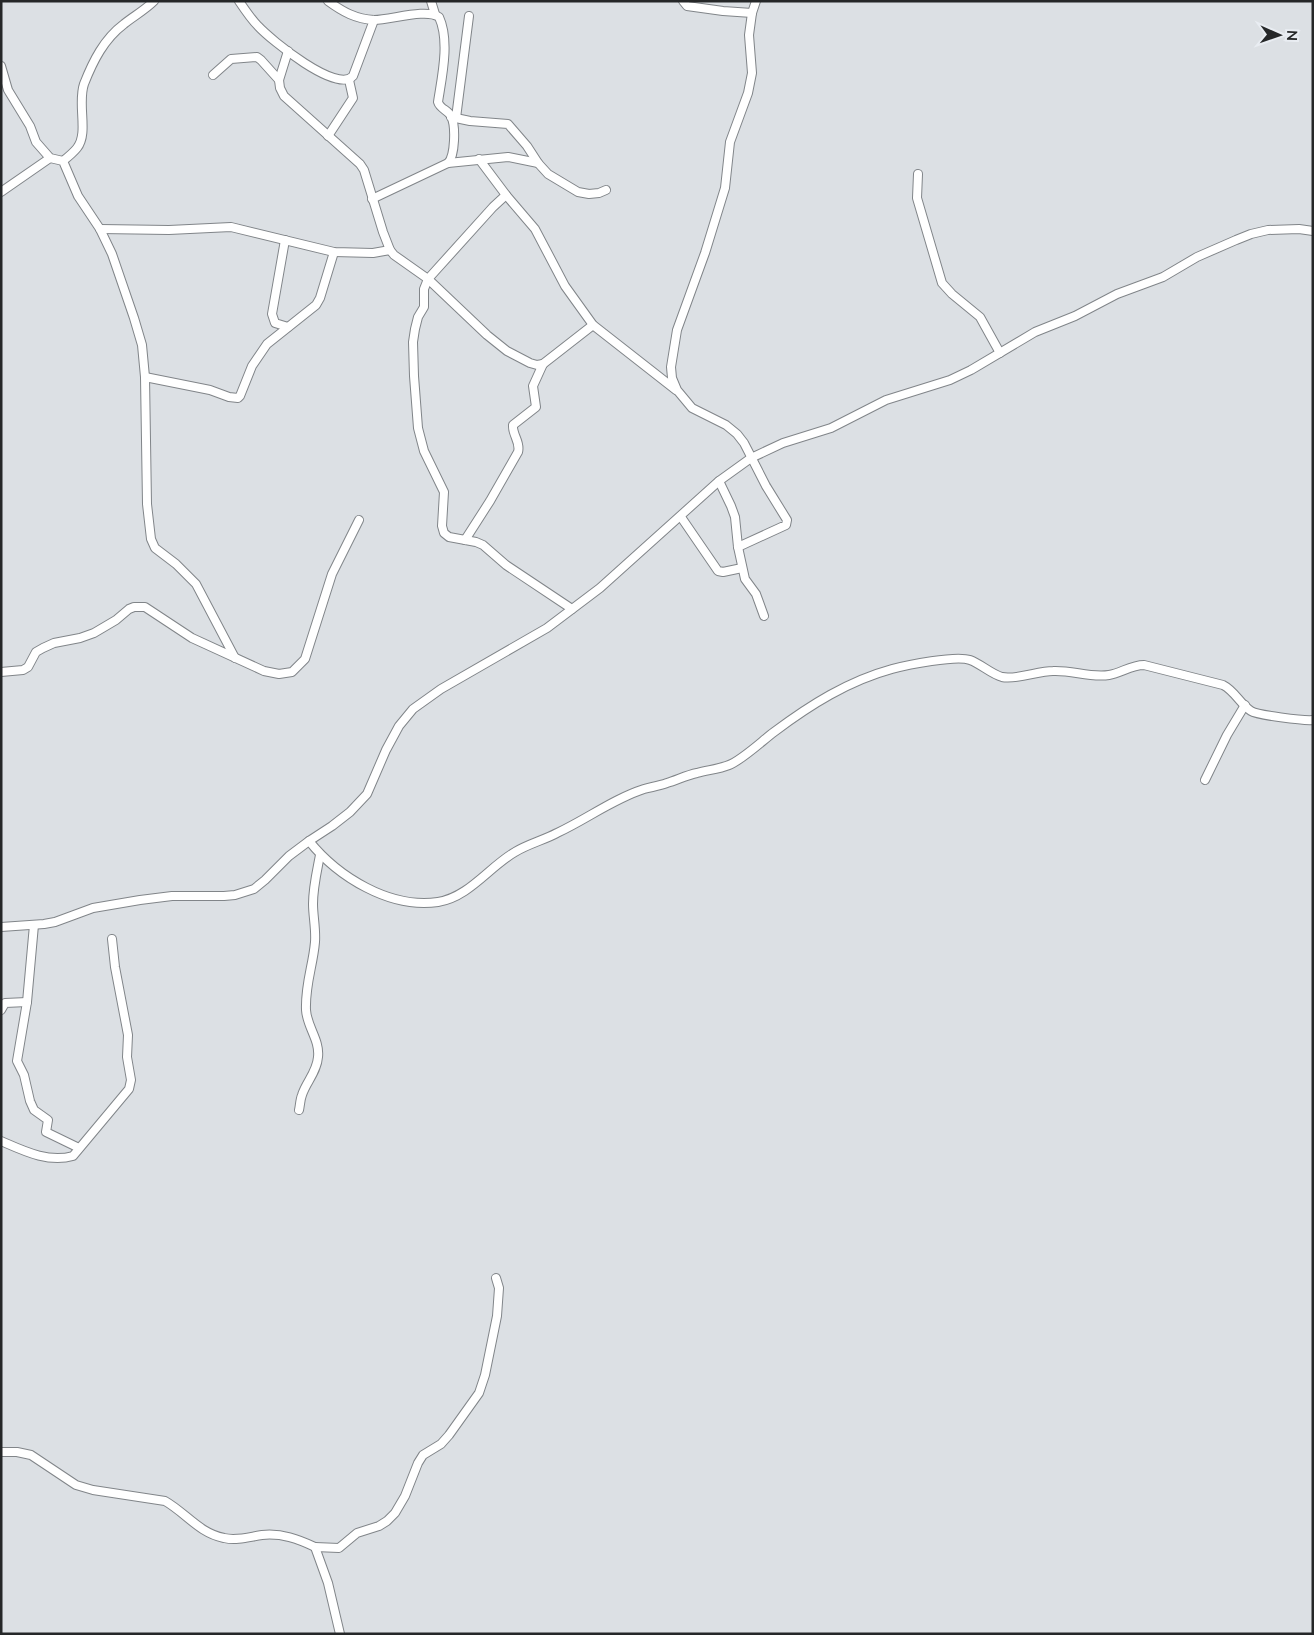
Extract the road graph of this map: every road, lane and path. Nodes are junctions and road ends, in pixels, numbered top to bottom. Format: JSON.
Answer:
{"nodes":[{"id":1,"x":154,"y":1,"type":"edge"},
{"id":2,"x":239,"y":1,"type":"edge"},
{"id":3,"x":328,"y":1,"type":"edge"},
{"id":4,"x":431,"y":1,"type":"edge"},
{"id":5,"x":683,"y":1,"type":"edge"},
{"id":6,"x":756,"y":1,"type":"edge"},
{"id":7,"x":752,"y":13,"type":"junction"},
{"id":8,"x":435,"y":14,"type":"junction"},
{"id":9,"x":469,"y":16,"type":"dead end"},
{"id":10,"x":374,"y":20,"type":"junction"},
{"id":11,"x":288,"y":51,"type":"junction"},
{"id":12,"x":1,"y":66,"type":"edge"},
{"id":13,"x":213,"y":75,"type":"dead end"},
{"id":14,"x":279,"y":80,"type":"junction"},
{"id":15,"x":349,"y":80,"type":"junction"},
{"id":16,"x":454,"y":117,"type":"junction"},
{"id":17,"x":328,"y":136,"type":"junction"},
{"id":18,"x":50,"y":158,"type":"junction"},
{"id":19,"x":479,"y":159,"type":"junction"},
{"id":20,"x":63,"y":162,"type":"junction"},
{"id":21,"x":448,"y":163,"type":"junction"},
{"id":22,"x":538,"y":163,"type":"junction"},
{"id":23,"x":918,"y":174,"type":"dead end"},
{"id":24,"x":606,"y":190,"type":"dead end"},
{"id":25,"x":1,"y":192,"type":"edge"},
{"id":26,"x":506,"y":195,"type":"junction"},
{"id":27,"x":372,"y":199,"type":"junction"},
{"id":28,"x":100,"y":230,"type":"junction"},
{"id":29,"x":1313,"y":231,"type":"edge"},
{"id":30,"x":285,"y":240,"type":"junction"},
{"id":31,"x":390,"y":250,"type":"junction"},
{"id":32,"x":334,"y":252,"type":"junction"},
{"id":33,"x":428,"y":278,"type":"junction"},
{"id":34,"x":593,"y":325,"type":"junction"},
{"id":35,"x":288,"y":327,"type":"junction"},
{"id":36,"x":1000,"y":353,"type":"junction"},
{"id":37,"x":543,"y":364,"type":"junction"},
{"id":38,"x":145,"y":377,"type":"junction"},
{"id":39,"x":677,"y":390,"type":"junction"},
{"id":40,"x":751,"y":458,"type":"junction"},
{"id":41,"x":719,"y":481,"type":"junction"},
{"id":42,"x":680,"y":517,"type":"junction"},
{"id":43,"x":359,"y":520,"type":"dead end"},
{"id":44,"x":465,"y":540,"type":"junction"},
{"id":45,"x":738,"y":547,"type":"junction"},
{"id":46,"x":742,"y":568,"type":"junction"},
{"id":47,"x":572,"y":609,"type":"junction"},
{"id":48,"x":764,"y":616,"type":"dead end"},
{"id":49,"x":235,"y":658,"type":"junction"},
{"id":50,"x":1,"y":672,"type":"edge"},
{"id":51,"x":1245,"y":705,"type":"junction"},
{"id":52,"x":1313,"y":720,"type":"edge"},
{"id":53,"x":1205,"y":780,"type":"dead end"},
{"id":54,"x":309,"y":841,"type":"junction"},
{"id":55,"x":320,"y":854,"type":"junction"},
{"id":56,"x":34,"y":925,"type":"junction"},
{"id":57,"x":1,"y":927,"type":"edge"},
{"id":58,"x":112,"y":940,"type":"dead end"},
{"id":59,"x":27,"y":1002,"type":"junction"},
{"id":60,"x":1,"y":1010,"type":"edge"},
{"id":61,"x":299,"y":1110,"type":"dead end"},
{"id":62,"x":1,"y":1141,"type":"edge"},
{"id":63,"x":79,"y":1148,"type":"junction"},
{"id":64,"x":496,"y":1278,"type":"dead end"},
{"id":65,"x":1,"y":1452,"type":"edge"},
{"id":66,"x":315,"y":1547,"type":"junction"},
{"id":67,"x":340,"y":1634,"type":"edge"}],
"edges":[{"from":1,"to":20,"type":"street"},
{"from":2,"to":11,"type":"street"},
{"from":3,"to":10,"type":"street"},
{"from":4,"to":8,"type":"street"},
{"from":5,"to":7,"type":"street"},
{"from":6,"to":7,"type":"street"},
{"from":7,"to":39,"type":"street"},
{"from":8,"to":10,"type":"street"},
{"from":8,"to":16,"type":"street"},
{"from":9,"to":16,"type":"street"},
{"from":10,"to":15,"type":"street"},
{"from":11,"to":14,"type":"street"},
{"from":11,"to":15,"type":"street"},
{"from":12,"to":18,"type":"street"},
{"from":13,"to":14,"type":"street"},
{"from":14,"to":17,"type":"street"},
{"from":15,"to":17,"type":"street"},
{"from":16,"to":21,"type":"street"},
{"from":16,"to":22,"type":"street"},
{"from":17,"to":27,"type":"street"},
{"from":18,"to":20,"type":"street"},
{"from":18,"to":25,"type":"street"},
{"from":19,"to":21,"type":"street"},
{"from":19,"to":22,"type":"street"},
{"from":19,"to":26,"type":"street"},
{"from":20,"to":28,"type":"street"},
{"from":21,"to":27,"type":"street"},
{"from":22,"to":24,"type":"street"},
{"from":23,"to":36,"type":"street"},
{"from":26,"to":33,"type":"street"},
{"from":26,"to":34,"type":"street"},
{"from":27,"to":31,"type":"street"},
{"from":28,"to":30,"type":"street"},
{"from":28,"to":38,"type":"street"},
{"from":29,"to":36,"type":"street"},
{"from":30,"to":32,"type":"street"},
{"from":30,"to":35,"type":"street"},
{"from":31,"to":32,"type":"street"},
{"from":31,"to":33,"type":"street"},
{"from":32,"to":35,"type":"street"},
{"from":33,"to":37,"type":"street"},
{"from":33,"to":44,"type":"street"},
{"from":34,"to":37,"type":"street"},
{"from":34,"to":39,"type":"street"},
{"from":35,"to":38,"type":"street"},
{"from":36,"to":40,"type":"street"},
{"from":37,"to":44,"type":"street"},
{"from":38,"to":49,"type":"street"},
{"from":39,"to":40,"type":"street"},
{"from":40,"to":41,"type":"street"},
{"from":40,"to":45,"type":"street"},
{"from":41,"to":42,"type":"street"},
{"from":41,"to":45,"type":"street"},
{"from":42,"to":46,"type":"street"},
{"from":42,"to":47,"type":"street"},
{"from":43,"to":49,"type":"street"},
{"from":44,"to":47,"type":"street"},
{"from":45,"to":46,"type":"street"},
{"from":46,"to":48,"type":"street"},
{"from":47,"to":54,"type":"street"},
{"from":49,"to":50,"type":"street"},
{"from":51,"to":52,"type":"street"},
{"from":51,"to":53,"type":"street"},
{"from":51,"to":55,"type":"street"},
{"from":54,"to":55,"type":"street"},
{"from":54,"to":56,"type":"street"},
{"from":55,"to":61,"type":"street"},
{"from":56,"to":57,"type":"street"},
{"from":56,"to":59,"type":"street"},
{"from":58,"to":63,"type":"street"},
{"from":59,"to":60,"type":"street"},
{"from":59,"to":63,"type":"street"},
{"from":62,"to":63,"type":"street"},
{"from":64,"to":66,"type":"street"},
{"from":65,"to":66,"type":"street"},
{"from":66,"to":67,"type":"street"}]}
